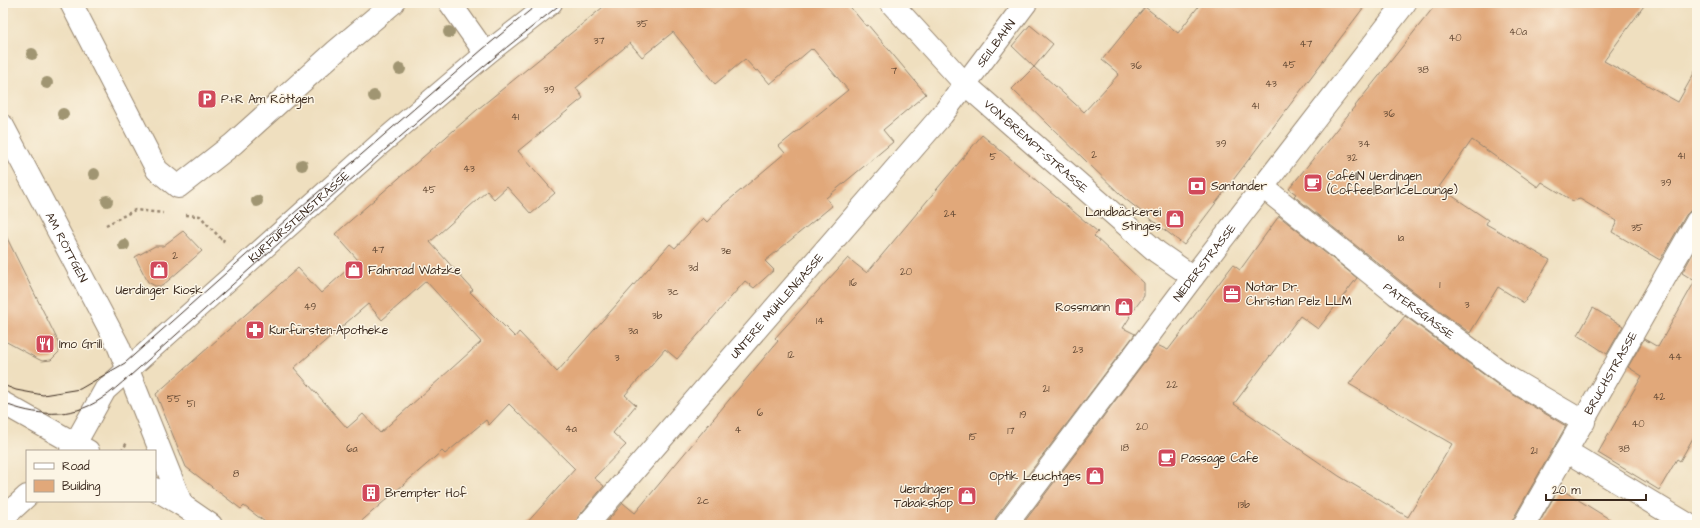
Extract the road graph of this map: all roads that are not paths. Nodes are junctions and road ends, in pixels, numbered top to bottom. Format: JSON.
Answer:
{"nodes":[{"id":1,"x":71,"y":3,"type":"edge"},
{"id":2,"x":393,"y":3,"type":"edge"},
{"id":3,"x":450,"y":3,"type":"edge"},
{"id":4,"x":551,"y":3,"type":"edge"},
{"id":5,"x":891,"y":3,"type":"edge"},
{"id":6,"x":1026,"y":3,"type":"edge"},
{"id":7,"x":1405,"y":3,"type":"edge"},
{"id":8,"x":486,"y":54,"type":"junction"},
{"id":9,"x":965,"y":84,"type":"junction"},
{"id":10,"x":3,"y":126,"type":"edge"},
{"id":11,"x":1263,"y":187,"type":"junction"},
{"id":12,"x":1697,"y":220,"type":"edge"},
{"id":13,"x":1193,"y":277,"type":"junction"},
{"id":14,"x":128,"y":369,"type":"junction"},
{"id":15,"x":3,"y":403,"type":"edge"},
{"id":16,"x":1584,"y":422,"type":"junction"},
{"id":17,"x":79,"y":449,"type":"edge"},
{"id":18,"x":1566,"y":451,"type":"junction"},
{"id":19,"x":156,"y":490,"type":"edge"},
{"id":20,"x":26,"y":497,"type":"edge"},
{"id":21,"x":182,"y":505,"type":"junction"},
{"id":22,"x":3,"y":518,"type":"edge"},
{"id":23,"x":211,"y":525,"type":"edge"},
{"id":24,"x":587,"y":525,"type":"edge"},
{"id":25,"x":1006,"y":525,"type":"edge"},
{"id":26,"x":1524,"y":525,"type":"edge"},
{"id":27,"x":1689,"y":525,"type":"edge"}],
"edges":[{"from":1,"to":2,"type":"street"},
{"from":3,"to":8,"type":"street"},
{"from":4,"to":8,"type":"street","name":"KURFÜRSTENSTRASSE"},
{"from":5,"to":9,"type":"street","name":"VON-BREMPT-STRASSE"},
{"from":6,"to":9,"type":"street","name":"SEILBAHN"},
{"from":7,"to":11,"type":"street","name":"NIEDERSTRASSE"},
{"from":8,"to":14,"type":"street","name":"KURFÜRSTENSTRASSE"},
{"from":9,"to":13,"type":"street","name":"VON-BREMPT-STRASSE"},
{"from":9,"to":24,"type":"street","name":"UNTERE MÜHLENGASSE"},
{"from":10,"to":14,"type":"street","name":"AM RÖTTGEN"},
{"from":11,"to":13,"type":"street","name":"NIEDERSTRASSE"},
{"from":11,"to":16,"type":"street","name":"PATERSGASSE"},
{"from":12,"to":16,"type":"street","name":"BRUCHSTRASSE"},
{"from":13,"to":25,"type":"street","name":"NIEDERSTRASSE"},
{"from":14,"to":17,"type":"street","name":"KURFÜRSTENSTRASSE"},
{"from":14,"to":21,"type":"street","name":"AM RÖTTGEN"},
{"from":15,"to":17,"type":"street"},
{"from":16,"to":18,"type":"street","name":"BRUCHSTRASSE"},
{"from":18,"to":26,"type":"street","name":"BRUCHSTRASSE"},
{"from":18,"to":27,"type":"street"},
{"from":19,"to":21,"type":"street"},
{"from":20,"to":22,"type":"street"},
{"from":21,"to":23,"type":"street"}]}
